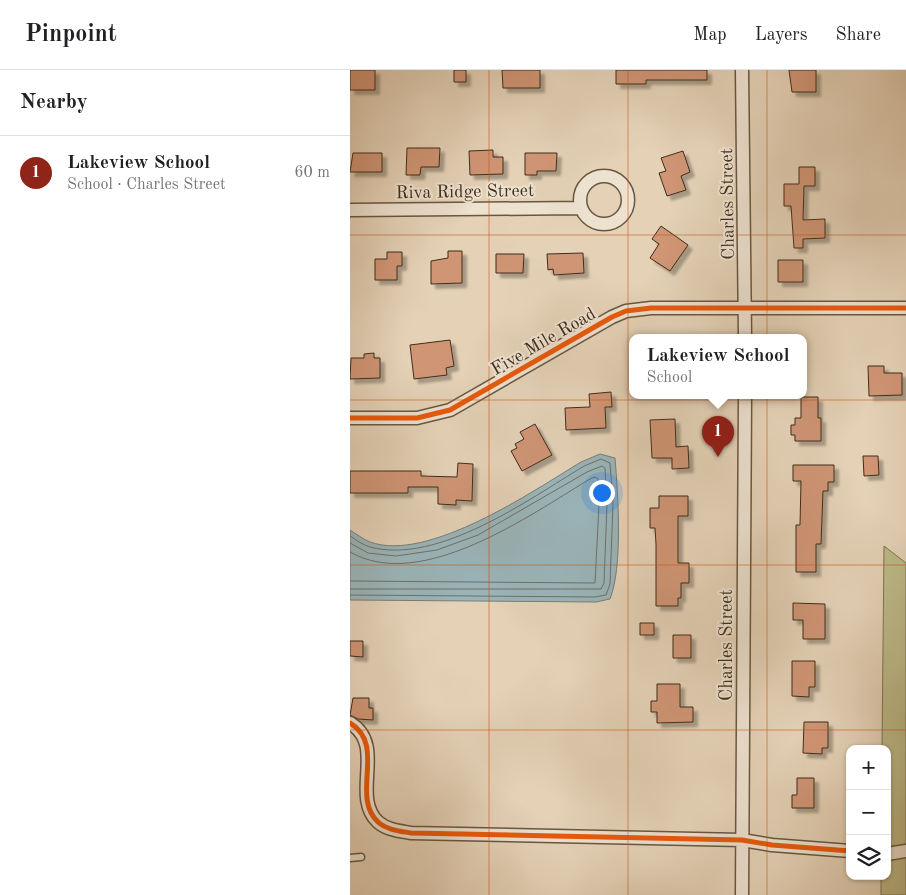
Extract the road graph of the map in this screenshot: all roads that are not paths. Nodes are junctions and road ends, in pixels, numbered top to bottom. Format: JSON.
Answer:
{"nodes":[{"id":1,"x":742,"y":70,"type":"edge"},
{"id":2,"x":581,"y":208,"type":"dead end"},
{"id":3,"x":350,"y":210,"type":"edge"},
{"id":4,"x":906,"y":308,"type":"edge"},
{"id":5,"x":746,"y":309,"type":"junction"},
{"id":6,"x":746,"y":334,"type":"edge"},
{"id":7,"x":745,"y":399,"type":"edge"},
{"id":8,"x":350,"y":418,"type":"edge"},
{"id":9,"x":350,"y":723,"type":"edge"},
{"id":10,"x":742,"y":840,"type":"junction"},
{"id":11,"x":846,"y":851,"type":"edge"},
{"id":12,"x":906,"y":851,"type":"edge"},
{"id":13,"x":891,"y":853,"type":"edge"},
{"id":14,"x":350,"y":858,"type":"edge"},
{"id":15,"x":361,"y":858,"type":"dead end"},
{"id":16,"x":742,"y":895,"type":"edge"}],
"edges":[{"from":1,"to":5,"type":"street","name":"Charles Street"},
{"from":2,"to":3,"type":"street","name":"Riva Ridge Street"},
{"from":4,"to":5,"type":"street","name":"Five Mile Road"},
{"from":5,"to":6,"type":"street","name":"Charles Street"},
{"from":5,"to":8,"type":"street","name":"Five Mile Road"},
{"from":7,"to":10,"type":"street","name":"Charles Street"},
{"from":9,"to":10,"type":"street"},
{"from":10,"to":11,"type":"street"},
{"from":10,"to":16,"type":"street","name":"Charles Street"},
{"from":12,"to":13,"type":"street"},
{"from":14,"to":15,"type":"lane"}]}
